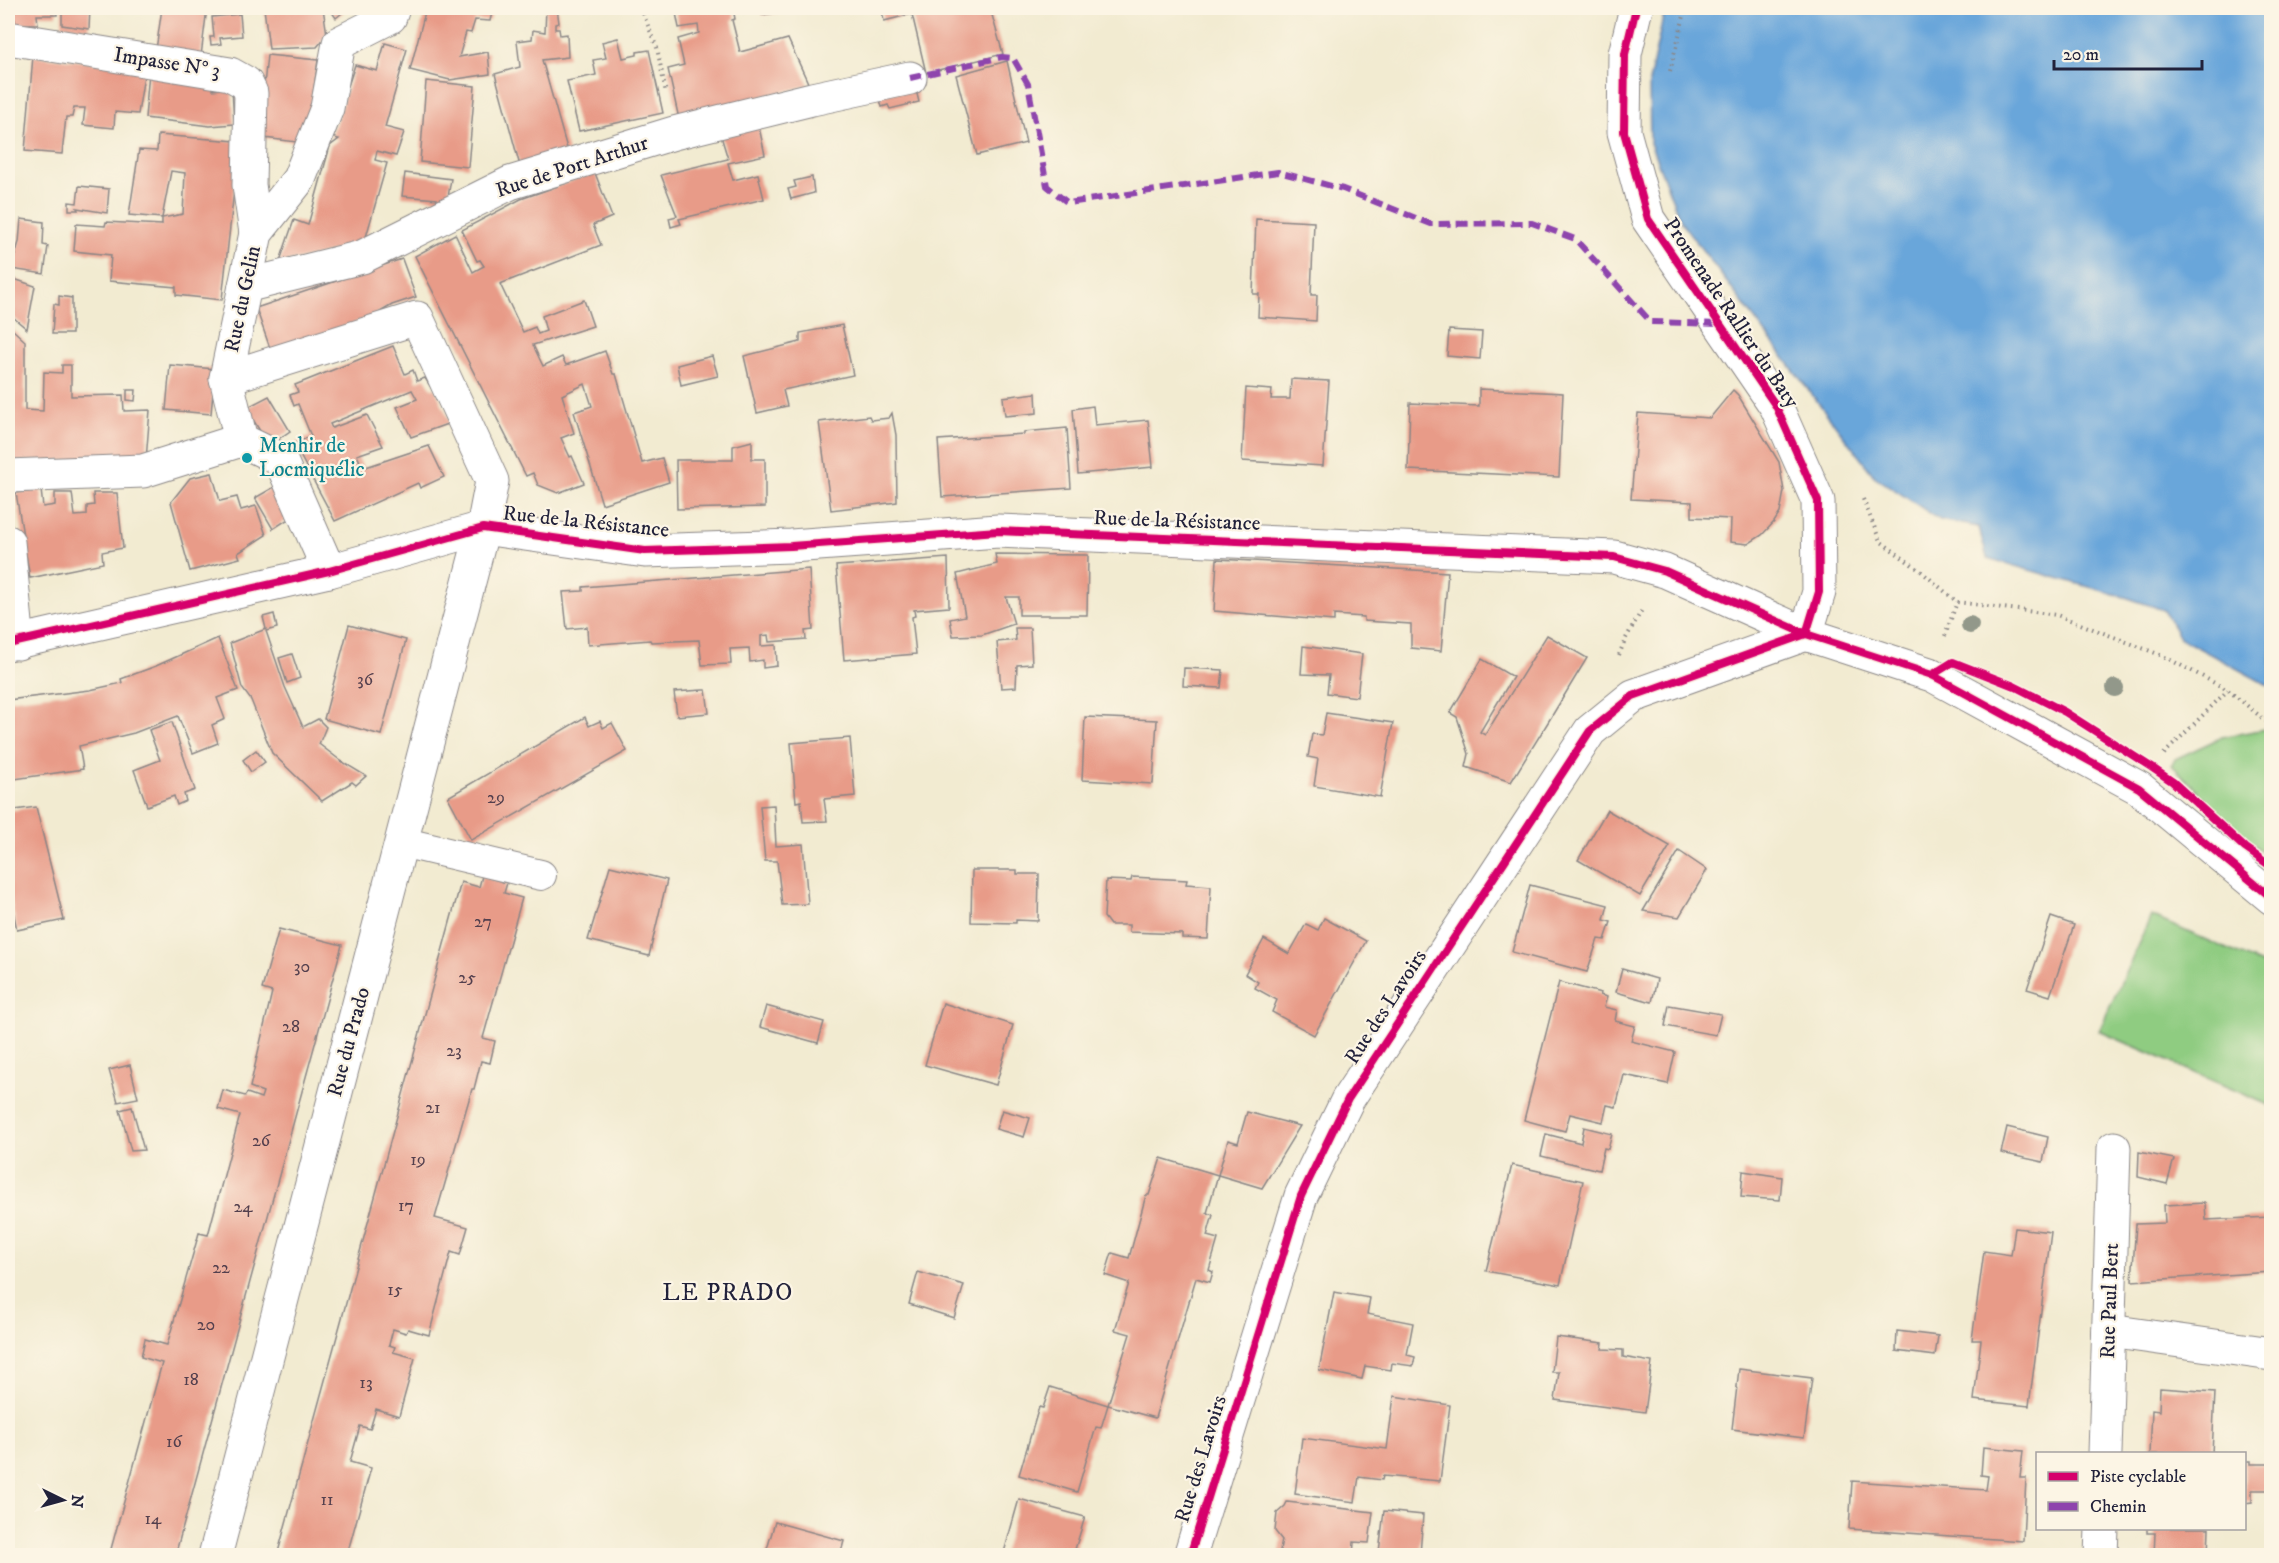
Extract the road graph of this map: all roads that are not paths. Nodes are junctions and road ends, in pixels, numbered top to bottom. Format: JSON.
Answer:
{"nodes":[{"id":1,"x":393,"y":8,"type":"edge"},
{"id":2,"x":1636,"y":8,"type":"edge"},
{"id":3,"x":8,"y":38,"type":"edge"},
{"id":4,"x":910,"y":78,"type":"dead end"},
{"id":5,"x":256,"y":232,"type":"junction"},
{"id":6,"x":245,"y":286,"type":"junction"},
{"id":7,"x":226,"y":378,"type":"junction"},
{"id":8,"x":241,"y":440,"type":"junction"},
{"id":9,"x":8,"y":476,"type":"edge"},
{"id":10,"x":483,"y":528,"type":"junction"},
{"id":11,"x":8,"y":542,"type":"edge"},
{"id":12,"x":329,"y":571,"type":"junction"},
{"id":13,"x":1806,"y":634,"type":"junction"},
{"id":14,"x":13,"y":644,"type":"edge"},
{"id":15,"x":401,"y":842,"type":"junction"},
{"id":16,"x":541,"y":875,"type":"dead end"},
{"id":17,"x":2271,"y":898,"type":"edge"},
{"id":18,"x":2114,"y":1148,"type":"dead end"},
{"id":19,"x":2109,"y":1331,"type":"junction"},
{"id":20,"x":2271,"y":1354,"type":"edge"},
{"id":21,"x":2104,"y":1452,"type":"edge"},
{"id":22,"x":2102,"y":1530,"type":"edge"},
{"id":23,"x":215,"y":1556,"type":"edge"},
{"id":24,"x":1190,"y":1556,"type":"edge"},
{"id":25,"x":2101,"y":1556,"type":"edge"}],
"edges":[{"from":1,"to":5,"type":"street","name":"Rue du Gelin"},
{"from":2,"to":13,"type":"street","name":"Promenade Rallier du Baty"},
{"from":3,"to":5,"type":"street","name":"Impasse N° 3"},
{"from":4,"to":6,"type":"street","name":"Rue de Port Arthur"},
{"from":5,"to":6,"type":"street","name":"Rue du Gelin"},
{"from":6,"to":7,"type":"street","name":"Rue du Gelin"},
{"from":7,"to":8,"type":"street","name":"Rue du Gelin"},
{"from":7,"to":10,"type":"street","name":"Rue du Prado"},
{"from":8,"to":9,"type":"street"},
{"from":8,"to":12,"type":"street"},
{"from":10,"to":12,"type":"street","name":"Rue de la Résistance"},
{"from":10,"to":13,"type":"street","name":"Rue de la Résistance"},
{"from":10,"to":15,"type":"street","name":"Rue du Prado"},
{"from":11,"to":14,"type":"street"},
{"from":12,"to":14,"type":"street","name":"Rue de la Résistance"},
{"from":13,"to":17,"type":"street","name":"Rue de la Résistance"},
{"from":13,"to":24,"type":"street","name":"Rue des Lavoirs"},
{"from":15,"to":16,"type":"lane"},
{"from":15,"to":23,"type":"street","name":"Rue du Prado"},
{"from":18,"to":19,"type":"street","name":"Rue Paul Bert"},
{"from":19,"to":20,"type":"street"},
{"from":19,"to":21,"type":"street","name":"Rue Paul Bert"},
{"from":22,"to":25,"type":"street"}]}
